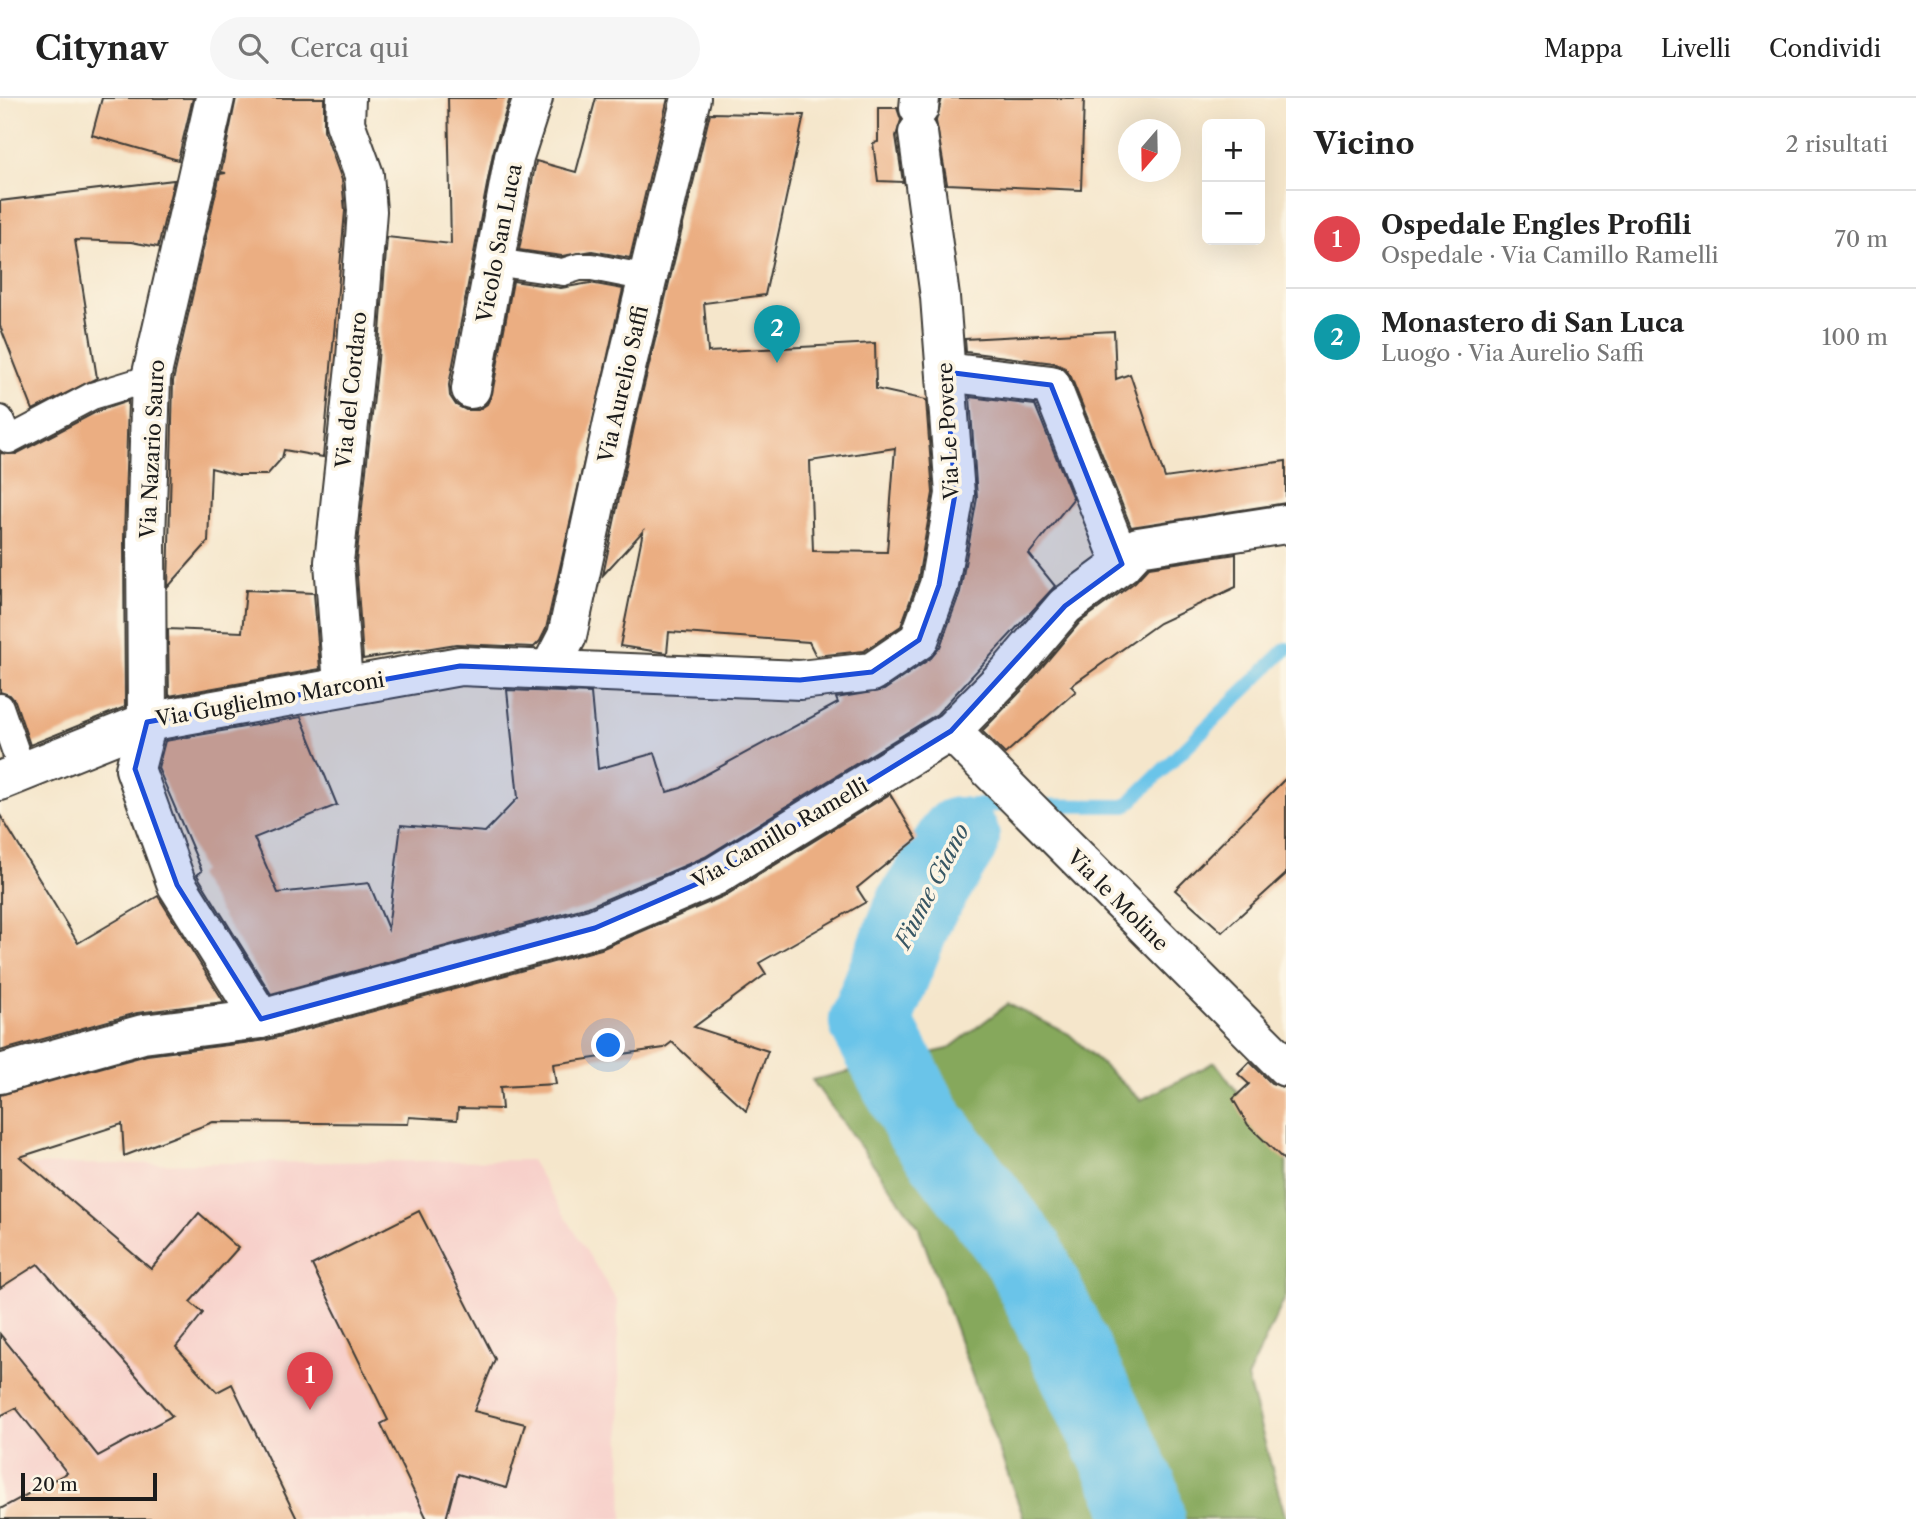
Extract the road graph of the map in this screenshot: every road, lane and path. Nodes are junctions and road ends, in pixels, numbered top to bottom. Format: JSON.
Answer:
{"nodes":[{"id":1,"x":215,"y":98,"type":"edge"},
{"id":2,"x":346,"y":98,"type":"edge"},
{"id":3,"x":533,"y":98,"type":"edge"},
{"id":4,"x":691,"y":98,"type":"edge"},
{"id":5,"x":919,"y":113,"type":"edge"},
{"id":6,"x":495,"y":262,"type":"junction"},
{"id":7,"x":648,"y":278,"type":"junction"},
{"id":8,"x":946,"y":372,"type":"junction"},
{"id":9,"x":151,"y":378,"type":"junction"},
{"id":10,"x":471,"y":389,"type":"dead end"},
{"id":11,"x":4,"y":430,"type":"edge"},
{"id":12,"x":1286,"y":524,"type":"edge"},
{"id":13,"x":1122,"y":564,"type":"junction"},
{"id":14,"x":551,"y":667,"type":"junction"},
{"id":15,"x":343,"y":685,"type":"junction"},
{"id":16,"x":0,"y":706,"type":"edge"},
{"id":17,"x":146,"y":722,"type":"junction"},
{"id":18,"x":951,"y":731,"type":"junction"},
{"id":19,"x":11,"y":775,"type":"edge"},
{"id":20,"x":261,"y":1019,"type":"junction"},
{"id":21,"x":1286,"y":1066,"type":"edge"},
{"id":22,"x":0,"y":1074,"type":"edge"}],
"edges":[{"from":1,"to":9,"type":"street","name":"Via Nazario Sauro"},
{"from":2,"to":15,"type":"street","name":"Via del Cordaro"},
{"from":3,"to":6,"type":"street","name":"Vicolo San Luca"},
{"from":4,"to":7,"type":"street","name":"Via Aurelio Saffi"},
{"from":5,"to":8,"type":"street","name":"Via Le Povere"},
{"from":6,"to":7,"type":"lane"},
{"from":6,"to":10,"type":"street","name":"Vicolo San Luca"},
{"from":7,"to":14,"type":"street","name":"Via Aurelio Saffi"},
{"from":8,"to":13,"type":"street"},
{"from":8,"to":14,"type":"street","name":"Via Le Povere"},
{"from":9,"to":11,"type":"lane"},
{"from":9,"to":17,"type":"street","name":"Via Nazario Sauro"},
{"from":12,"to":13,"type":"street","name":"Via Camillo Ramelli"},
{"from":13,"to":18,"type":"street","name":"Via Camillo Ramelli"},
{"from":14,"to":15,"type":"street","name":"Via Guglielmo Marconi"},
{"from":15,"to":17,"type":"street","name":"Via Guglielmo Marconi"},
{"from":16,"to":19,"type":"lane"},
{"from":17,"to":19,"type":"street","name":"Via Guglielmo Marconi"},
{"from":17,"to":20,"type":"street","name":"Via Nazario Sauro"},
{"from":18,"to":20,"type":"street","name":"Via Camillo Ramelli"},
{"from":18,"to":21,"type":"street","name":"Via le Moline"},
{"from":20,"to":22,"type":"street","name":"Via Camillo Ramelli"}]}
